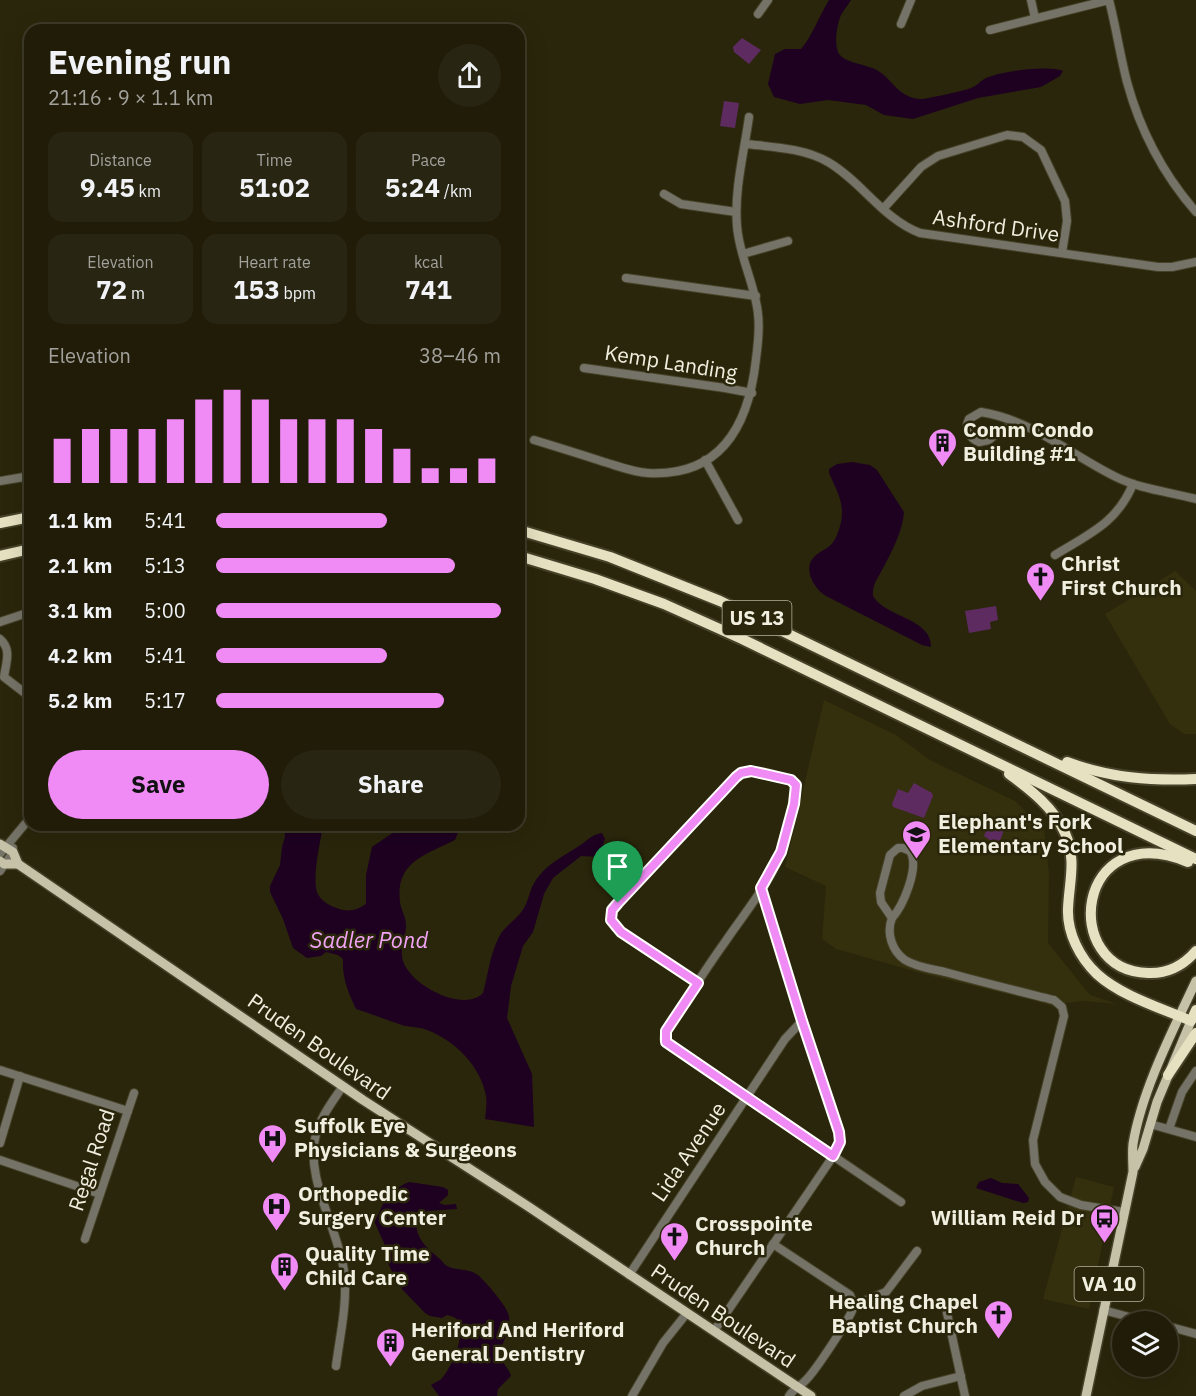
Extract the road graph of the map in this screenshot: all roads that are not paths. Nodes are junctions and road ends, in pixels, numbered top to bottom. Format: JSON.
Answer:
{"nodes":[{"id":1,"x":768,"y":0,"type":"edge"},
{"id":2,"x":911,"y":0,"type":"edge"},
{"id":3,"x":1031,"y":0,"type":"edge"},
{"id":4,"x":1109,"y":0,"type":"edge"},
{"id":5,"x":758,"y":15,"type":"dead end"},
{"id":6,"x":1035,"y":18,"type":"junction"},
{"id":7,"x":901,"y":24,"type":"dead end"},
{"id":8,"x":990,"y":30,"type":"dead end"},
{"id":9,"x":749,"y":117,"type":"dead end"},
{"id":10,"x":746,"y":144,"type":"junction"},
{"id":11,"x":664,"y":194,"type":"dead end"},
{"id":12,"x":883,"y":209,"type":"junction"},
{"id":13,"x":736,"y":212,"type":"junction"},
{"id":14,"x":1196,"y":212,"type":"edge"},
{"id":15,"x":788,"y":241,"type":"dead end"},
{"id":16,"x":1062,"y":253,"type":"junction"},
{"id":17,"x":742,"y":254,"type":"junction"},
{"id":18,"x":1196,"y":262,"type":"edge"},
{"id":19,"x":626,"y":278,"type":"dead end"},
{"id":20,"x":756,"y":296,"type":"junction"},
{"id":21,"x":584,"y":368,"type":"dead end"},
{"id":22,"x":752,"y":393,"type":"junction"},
{"id":23,"x":1021,"y":426,"type":"junction"},
{"id":24,"x":534,"y":440,"type":"dead end"},
{"id":25,"x":705,"y":460,"type":"junction"},
{"id":26,"x":24,"y":477,"type":"edge"},
{"id":27,"x":0,"y":481,"type":"edge"},
{"id":28,"x":1133,"y":484,"type":"junction"},
{"id":29,"x":1196,"y":499,"type":"edge"},
{"id":30,"x":24,"y":515,"type":"edge"},
{"id":31,"x":0,"y":517,"type":"edge"},
{"id":32,"x":24,"y":517,"type":"edge"},
{"id":33,"x":738,"y":520,"type":"dead end"},
{"id":34,"x":0,"y":523,"type":"edge"},
{"id":35,"x":525,"y":532,"type":"edge"},
{"id":36,"x":24,"y":544,"type":"edge"},
{"id":37,"x":0,"y":550,"type":"edge"},
{"id":38,"x":24,"y":550,"type":"edge"},
{"id":39,"x":1054,"y":555,"type":"dead end"},
{"id":40,"x":0,"y":556,"type":"edge"},
{"id":41,"x":525,"y":558,"type":"edge"},
{"id":42,"x":24,"y":614,"type":"edge"},
{"id":43,"x":0,"y":622,"type":"edge"},
{"id":44,"x":0,"y":639,"type":"edge"},
{"id":45,"x":24,"y":692,"type":"edge"},
{"id":46,"x":986,"y":730,"type":"junction"},
{"id":47,"x":990,"y":759,"type":"junction"},
{"id":48,"x":1196,"y":779,"type":"edge"},
{"id":49,"x":24,"y":826,"type":"edge"},
{"id":50,"x":1196,"y":831,"type":"edge"},
{"id":51,"x":4,"y":849,"type":"edge"},
{"id":52,"x":1196,"y":859,"type":"edge"},
{"id":53,"x":18,"y":864,"type":"junction"},
{"id":54,"x":1,"y":866,"type":"edge"},
{"id":55,"x":1196,"y":866,"type":"edge"},
{"id":56,"x":761,"y":888,"type":"junction"},
{"id":57,"x":892,"y":918,"type":"junction"},
{"id":58,"x":1196,"y":951,"type":"edge"},
{"id":59,"x":1196,"y":981,"type":"edge"},
{"id":60,"x":698,"y":983,"type":"junction"},
{"id":61,"x":1196,"y":1010,"type":"edge"},
{"id":62,"x":1180,"y":1016,"type":"junction"},
{"id":63,"x":802,"y":1021,"type":"junction"},
{"id":64,"x":1191,"y":1021,"type":"junction"},
{"id":65,"x":1196,"y":1033,"type":"edge"},
{"id":66,"x":0,"y":1070,"type":"edge"},
{"id":67,"x":1196,"y":1071,"type":"edge"},
{"id":68,"x":1168,"y":1075,"type":"junction"},
{"id":69,"x":20,"y":1076,"type":"junction"},
{"id":70,"x":343,"y":1086,"type":"junction"},
{"id":71,"x":134,"y":1093,"type":"dead end"},
{"id":72,"x":747,"y":1098,"type":"junction"},
{"id":73,"x":128,"y":1111,"type":"junction"},
{"id":74,"x":1150,"y":1124,"type":"junction"},
{"id":75,"x":1169,"y":1129,"type":"junction"},
{"id":76,"x":1196,"y":1137,"type":"edge"},
{"id":77,"x":0,"y":1143,"type":"edge"},
{"id":78,"x":833,"y":1156,"type":"junction"},
{"id":79,"x":0,"y":1160,"type":"edge"},
{"id":80,"x":1133,"y":1172,"type":"junction"},
{"id":81,"x":100,"y":1194,"type":"junction"},
{"id":82,"x":902,"y":1202,"type":"dead end"},
{"id":83,"x":1124,"y":1212,"type":"junction"},
{"id":84,"x":85,"y":1239,"type":"dead end"},
{"id":85,"x":773,"y":1244,"type":"junction"},
{"id":86,"x":917,"y":1251,"type":"dead end"},
{"id":87,"x":629,"y":1275,"type":"junction"},
{"id":88,"x":854,"y":1305,"type":"junction"},
{"id":89,"x":1103,"y":1310,"type":"junction"},
{"id":90,"x":1112,"y":1312,"type":"edge"},
{"id":91,"x":687,"y":1313,"type":"junction"},
{"id":92,"x":947,"y":1313,"type":"dead end"},
{"id":93,"x":1178,"y":1329,"type":"edge"},
{"id":94,"x":714,"y":1331,"type":"junction"},
{"id":95,"x":1196,"y":1334,"type":"edge"},
{"id":96,"x":336,"y":1366,"type":"dead end"},
{"id":97,"x":961,"y":1376,"type":"junction"},
{"id":98,"x":797,"y":1387,"type":"junction"},
{"id":99,"x":632,"y":1396,"type":"edge"},
{"id":100,"x":789,"y":1396,"type":"edge"},
{"id":101,"x":811,"y":1396,"type":"edge"},
{"id":102,"x":904,"y":1396,"type":"edge"},
{"id":103,"x":965,"y":1396,"type":"edge"},
{"id":104,"x":1086,"y":1396,"type":"edge"}],
"edges":[{"from":1,"to":5,"type":"street"},
{"from":2,"to":7,"type":"street"},
{"from":3,"to":6,"type":"street"},
{"from":4,"to":6,"type":"street"},
{"from":4,"to":14,"type":"street"},
{"from":6,"to":8,"type":"street"},
{"from":9,"to":10,"type":"street"},
{"from":10,"to":12,"type":"street","name":"Ashford Drive"},
{"from":10,"to":13,"type":"street"},
{"from":11,"to":13,"type":"street"},
{"from":12,"to":16,"type":"street","name":"Ashford Drive"},
{"from":12,"to":16,"type":"street"},
{"from":13,"to":17,"type":"street"},
{"from":15,"to":17,"type":"street"},
{"from":16,"to":18,"type":"street","name":"Ashford Drive"},
{"from":17,"to":20,"type":"street"},
{"from":19,"to":20,"type":"street"},
{"from":20,"to":22,"type":"street"},
{"from":21,"to":22,"type":"street","name":"Kemp Landing"},
{"from":22,"to":25,"type":"street"},
{"from":23,"to":23,"type":"street"},
{"from":23,"to":28,"type":"street"},
{"from":24,"to":25,"type":"street"},
{"from":25,"to":33,"type":"street"},
{"from":26,"to":27,"type":"street"},
{"from":28,"to":29,"type":"street"},
{"from":28,"to":39,"type":"street"},
{"from":30,"to":31,"type":"highway"},
{"from":32,"to":34,"type":"highway"},
{"from":35,"to":46,"type":"highway","number":"US 13"},
{"from":36,"to":37,"type":"highway"},
{"from":38,"to":40,"type":"highway"},
{"from":41,"to":47,"type":"highway","number":"US 13"},
{"from":42,"to":43,"type":"street"},
{"from":44,"to":45,"type":"street"},
{"from":46,"to":48,"type":"highway"},
{"from":46,"to":50,"type":"highway","number":"US 13"},
{"from":47,"to":52,"type":"highway","number":"US 13"},
{"from":47,"to":62,"type":"highway"},
{"from":49,"to":51,"type":"street"},
{"from":51,"to":53,"type":"main road"},
{"from":51,"to":54,"type":"street"},
{"from":53,"to":54,"type":"main road"},
{"from":53,"to":70,"type":"main road","name":"Pruden Boulevard"},
{"from":55,"to":58,"type":"highway"},
{"from":56,"to":60,"type":"street"},
{"from":56,"to":60,"type":"street"},
{"from":56,"to":63,"type":"street"},
{"from":57,"to":57,"type":"street"},
{"from":57,"to":83,"type":"street"},
{"from":59,"to":62,"type":"main road","number":"VA 10"},
{"from":60,"to":72,"type":"street"},
{"from":61,"to":64,"type":"highway","number":"VA 10"},
{"from":62,"to":64,"type":"highway"},
{"from":62,"to":80,"type":"main road","number":"VA 10"},
{"from":63,"to":72,"type":"street","name":"Lida Avenue"},
{"from":63,"to":78,"type":"street"},
{"from":64,"to":68,"type":"main road","number":"VA 10"},
{"from":65,"to":68,"type":"highway"},
{"from":66,"to":69,"type":"street"},
{"from":67,"to":75,"type":"street"},
{"from":68,"to":74,"type":"main road","number":"VA 10"},
{"from":69,"to":73,"type":"street"},
{"from":69,"to":77,"type":"street"},
{"from":70,"to":87,"type":"main road","name":"Pruden Boulevard"},
{"from":70,"to":96,"type":"street"},
{"from":71,"to":73,"type":"street","name":"Regal Road"},
{"from":72,"to":78,"type":"street"},
{"from":72,"to":87,"type":"street","name":"Lida Avenue"},
{"from":73,"to":81,"type":"street","name":"Regal Road"},
{"from":74,"to":75,"type":"street"},
{"from":74,"to":80,"type":"main road","number":"VA 10"},
{"from":75,"to":76,"type":"street"},
{"from":78,"to":82,"type":"street"},
{"from":78,"to":85,"type":"street"},
{"from":79,"to":81,"type":"street"},
{"from":80,"to":83,"type":"main road","number":"VA 10"},
{"from":81,"to":84,"type":"street","name":"Regal Road"},
{"from":83,"to":89,"type":"main road","number":"VA 10"},
{"from":85,"to":88,"type":"street"},
{"from":85,"to":94,"type":"street"},
{"from":86,"to":88,"type":"street"},
{"from":87,"to":91,"type":"main road","name":"Pruden Boulevard"},
{"from":88,"to":98,"type":"street"},
{"from":89,"to":90,"type":"street"},
{"from":89,"to":104,"type":"main road","number":"VA 10"},
{"from":91,"to":94,"type":"main road","name":"Pruden Boulevard"},
{"from":91,"to":99,"type":"street"},
{"from":92,"to":97,"type":"street"},
{"from":93,"to":95,"type":"street"},
{"from":94,"to":98,"type":"main road","name":"Pruden Boulevard"},
{"from":97,"to":102,"type":"street"},
{"from":97,"to":103,"type":"street"},
{"from":98,"to":100,"type":"street"},
{"from":98,"to":101,"type":"main road","name":"Pruden Boulevard"}]}
